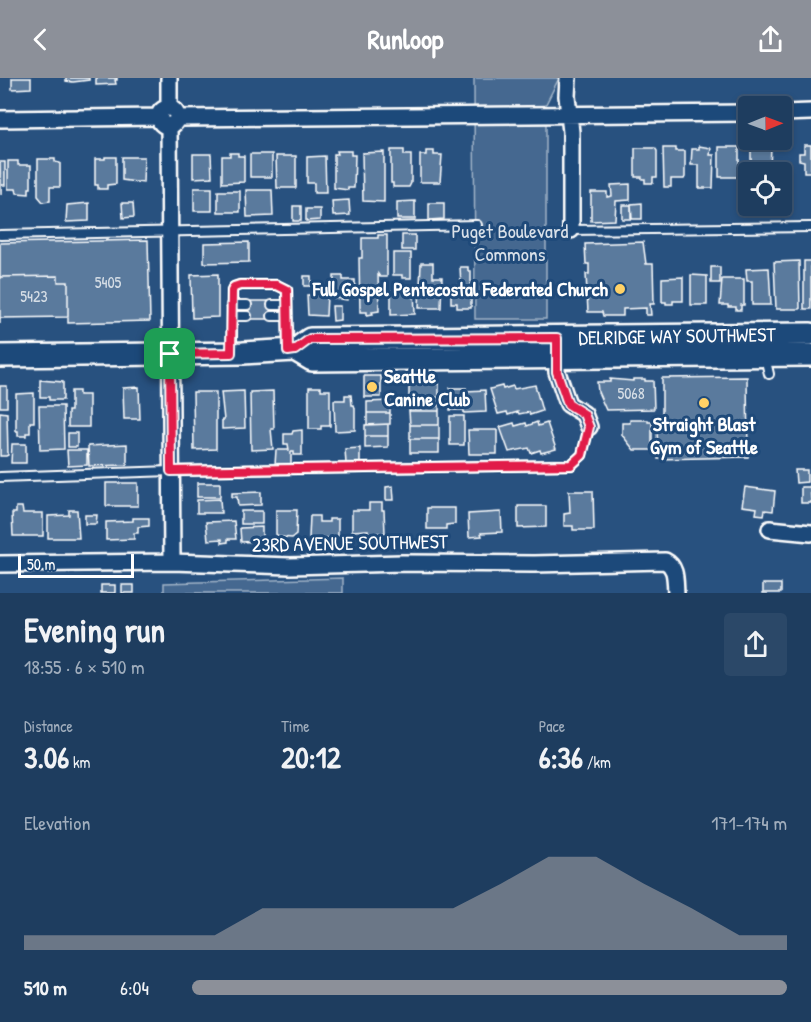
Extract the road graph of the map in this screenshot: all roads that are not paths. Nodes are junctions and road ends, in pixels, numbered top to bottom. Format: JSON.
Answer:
{"nodes":[{"id":1,"x":169,"y":78,"type":"edge"},
{"id":2,"x":568,"y":78,"type":"edge"},
{"id":3,"x":811,"y":112,"type":"edge"},
{"id":4,"x":738,"y":113,"type":"edge"},
{"id":5,"x":792,"y":113,"type":"edge"},
{"id":6,"x":570,"y":115,"type":"junction"},
{"id":7,"x":169,"y":117,"type":"junction"},
{"id":8,"x":0,"y":119,"type":"edge"},
{"id":9,"x":477,"y":225,"type":"dead end"},
{"id":10,"x":811,"y":227,"type":"edge"},
{"id":11,"x":571,"y":230,"type":"joint"},
{"id":12,"x":170,"y":231,"type":"junction"},
{"id":13,"x":0,"y":235,"type":"edge"},
{"id":14,"x":231,"y":305,"type":"junction"},
{"id":15,"x":247,"y":305,"type":"dead end"},
{"id":16,"x":272,"y":305,"type":"dead end"},
{"id":17,"x":287,"y":305,"type":"junction"},
{"id":18,"x":232,"y":316,"type":"junction"},
{"id":19,"x":247,"y":316,"type":"dead end"},
{"id":20,"x":272,"y":316,"type":"dead end"},
{"id":21,"x":287,"y":316,"type":"junction"},
{"id":22,"x":811,"y":334,"type":"edge"},
{"id":23,"x":557,"y":348,"type":"junction"},
{"id":24,"x":291,"y":350,"type":"junction"},
{"id":25,"x":231,"y":353,"type":"junction"},
{"id":26,"x":170,"y":354,"type":"junction"},
{"id":27,"x":811,"y":355,"type":"edge"},
{"id":28,"x":0,"y":356,"type":"edge"},
{"id":29,"x":589,"y":427,"type":"joint"},
{"id":30,"x":171,"y":471,"type":"junction"},
{"id":31,"x":0,"y":477,"type":"edge"},
{"id":32,"x":770,"y":529,"type":"dead end"},
{"id":33,"x":811,"y":533,"type":"edge"},
{"id":34,"x":172,"y":562,"type":"junction"},
{"id":35,"x":0,"y":564,"type":"edge"},
{"id":36,"x":676,"y":593,"type":"edge"}],
"edges":[{"from":1,"to":7,"type":"street"},
{"from":2,"to":6,"type":"street"},
{"from":3,"to":5,"type":"street"},
{"from":4,"to":6,"type":"street"},
{"from":6,"to":7,"type":"street"},
{"from":6,"to":11,"type":"street"},
{"from":7,"to":8,"type":"street"},
{"from":7,"to":12,"type":"street"},
{"from":9,"to":12,"type":"lane"},
{"from":10,"to":11,"type":"lane"},
{"from":12,"to":13,"type":"lane"},
{"from":12,"to":26,"type":"street"},
{"from":14,"to":15,"type":"lane"},
{"from":14,"to":17,"type":"lane"},
{"from":14,"to":18,"type":"lane"},
{"from":16,"to":17,"type":"lane"},
{"from":17,"to":21,"type":"lane"},
{"from":18,"to":19,"type":"lane"},
{"from":18,"to":25,"type":"lane"},
{"from":20,"to":21,"type":"lane"},
{"from":21,"to":24,"type":"lane"},
{"from":22,"to":23,"type":"main road","name":"DELRIDGE WAY SOUTHWEST"},
{"from":23,"to":24,"type":"main road","name":"DELRIDGE WAY SOUTHWEST"},
{"from":23,"to":27,"type":"main road","name":"DELRIDGE WAY SOUTHWEST"},
{"from":23,"to":29,"type":"street"},
{"from":24,"to":25,"type":"main road","name":"DELRIDGE WAY SOUTHWEST"},
{"from":25,"to":26,"type":"main road","name":"DELRIDGE WAY SOUTHWEST"},
{"from":26,"to":28,"type":"main road","name":"DELRIDGE WAY SOUTHWEST"},
{"from":26,"to":30,"type":"street"},
{"from":29,"to":30,"type":"lane"},
{"from":30,"to":31,"type":"lane"},
{"from":30,"to":34,"type":"street"},
{"from":32,"to":33,"type":"street"},
{"from":34,"to":35,"type":"street","name":"23RD AVENUE SOUTHWEST"},
{"from":34,"to":36,"type":"street","name":"23RD AVENUE SOUTHWEST"}]}
